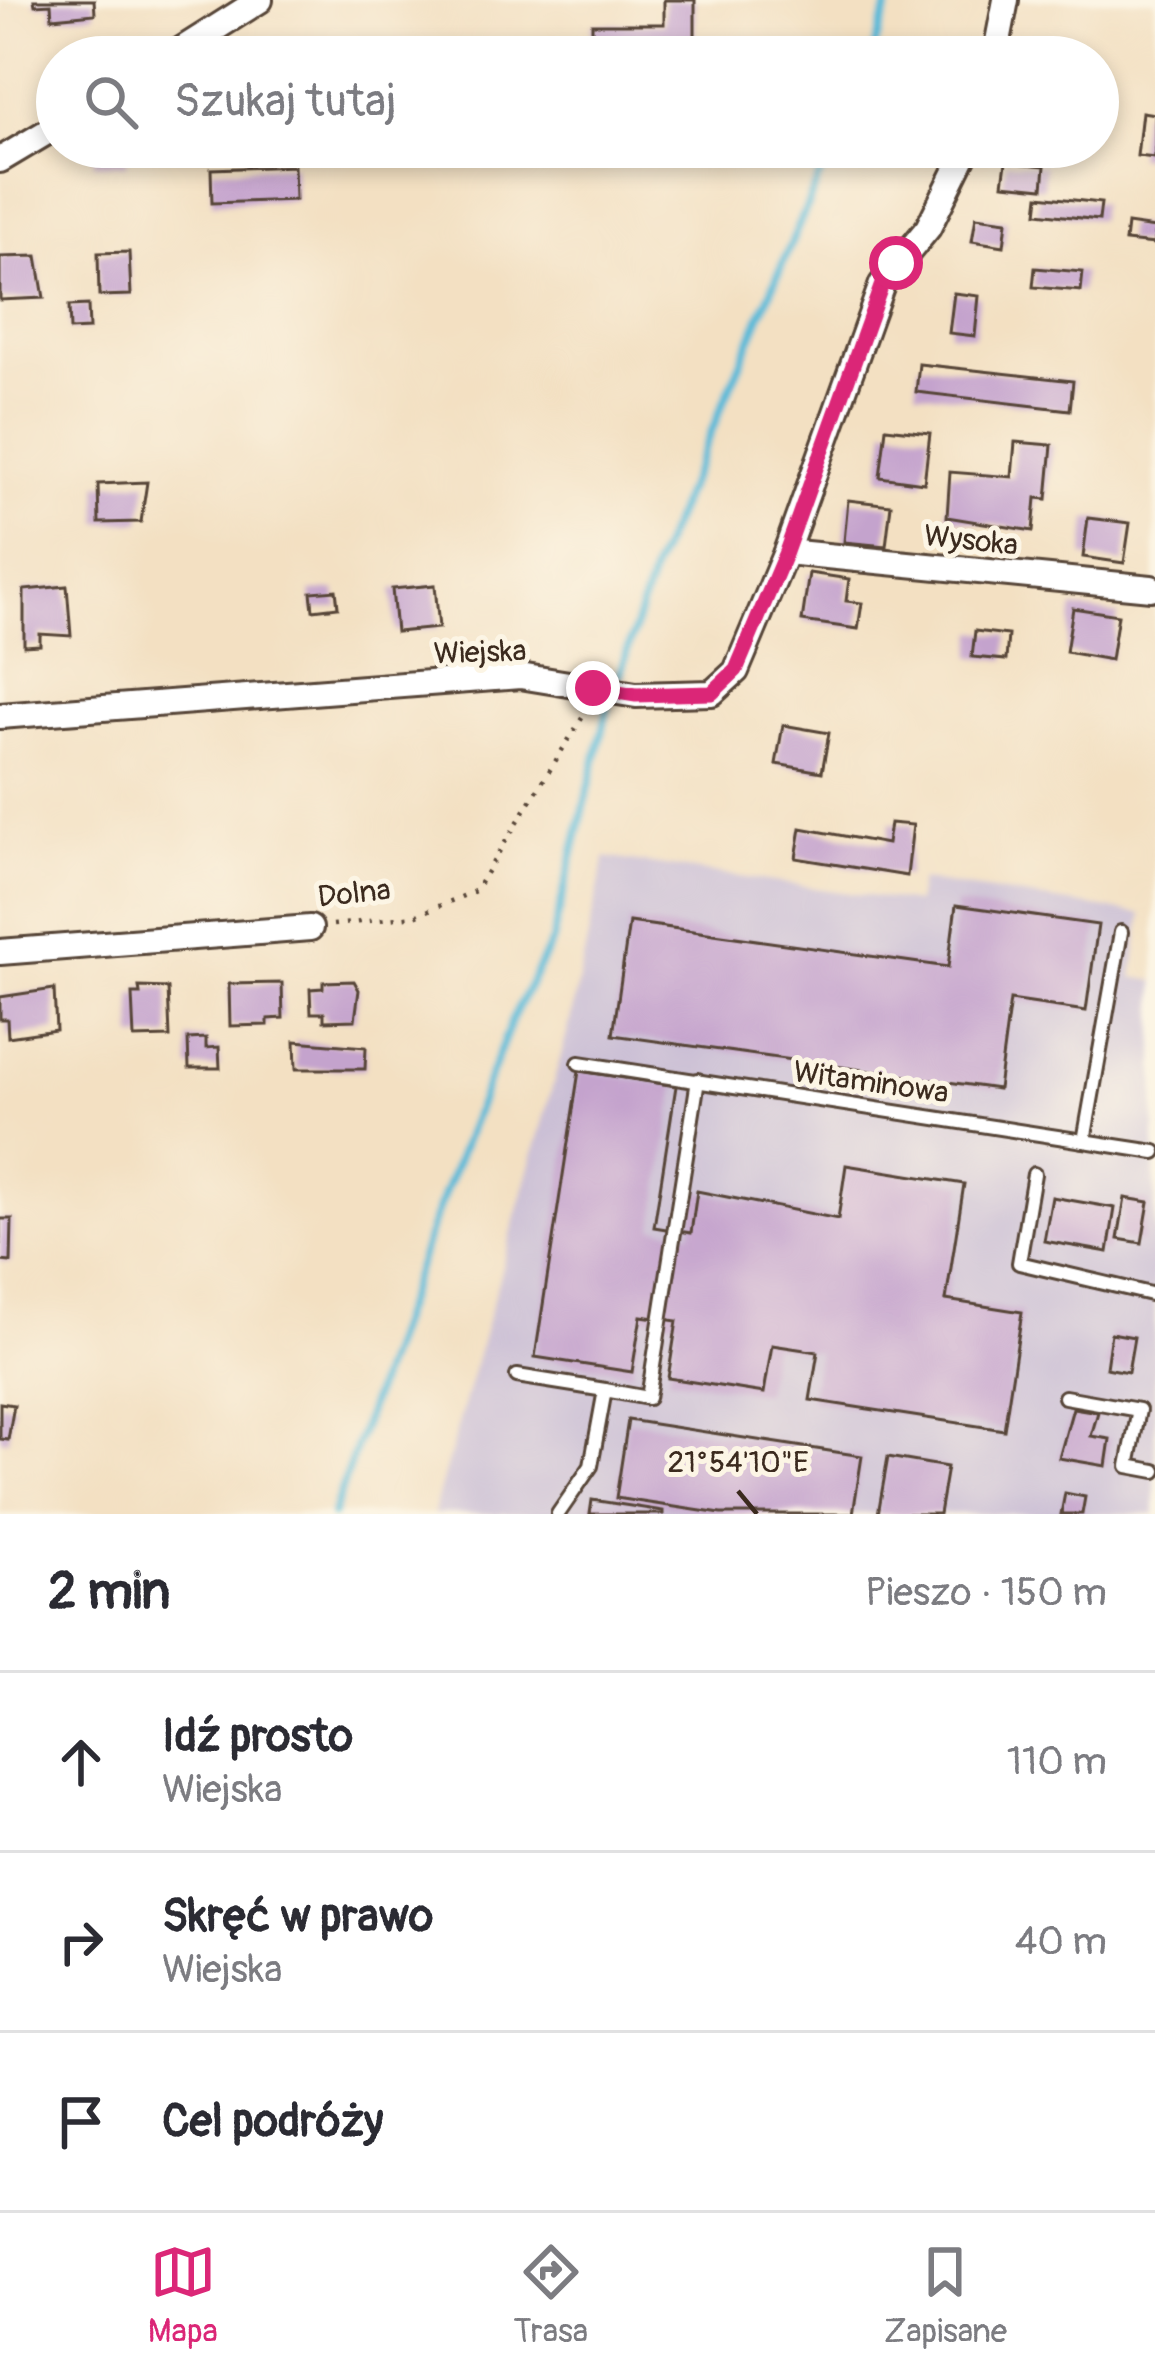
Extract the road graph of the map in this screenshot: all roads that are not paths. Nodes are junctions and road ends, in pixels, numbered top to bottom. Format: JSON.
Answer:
{"nodes":[{"id":1,"x":260,"y":0,"type":"edge"},
{"id":2,"x":1006,"y":0,"type":"edge"},
{"id":3,"x":203,"y":36,"type":"edge"},
{"id":4,"x":999,"y":36,"type":"edge"},
{"id":5,"x":36,"y":139,"type":"edge"},
{"id":6,"x":0,"y":160,"type":"edge"},
{"id":7,"x":958,"y":168,"type":"edge"},
{"id":8,"x":786,"y":552,"type":"junction"},
{"id":9,"x":1151,"y":588,"type":"dead end"},
{"id":10,"x":0,"y":716,"type":"edge"},
{"id":11,"x":310,"y":928,"type":"road end"},
{"id":12,"x":1121,"y":932,"type":"dead end"},
{"id":13,"x":0,"y":952,"type":"edge"},
{"id":14,"x":579,"y":1063,"type":"dead end"},
{"id":15,"x":698,"y":1080,"type":"junction"},
{"id":16,"x":1084,"y":1141,"type":"junction"},
{"id":17,"x":1155,"y":1151,"type":"edge"},
{"id":18,"x":1034,"y":1174,"type":"dead end"},
{"id":19,"x":1155,"y":1294,"type":"edge"},
{"id":20,"x":517,"y":1376,"type":"dead end"},
{"id":21,"x":605,"y":1390,"type":"junction"},
{"id":22,"x":1065,"y":1397,"type":"dead end"},
{"id":23,"x":1155,"y":1471,"type":"edge"},
{"id":24,"x":558,"y":1514,"type":"edge"}],
"edges":[{"from":1,"to":3,"type":"street"},
{"from":2,"to":4,"type":"street"},
{"from":5,"to":6,"type":"street"},
{"from":7,"to":8,"type":"street","name":"Wiejska"},
{"from":8,"to":9,"type":"street","name":"Wysoka"},
{"from":8,"to":10,"type":"street","name":"Wiejska"},
{"from":11,"to":13,"type":"street","name":"Dolna"},
{"from":12,"to":16,"type":"lane"},
{"from":14,"to":15,"type":"lane","name":"Witaminowa"},
{"from":15,"to":16,"type":"lane","name":"Witaminowa"},
{"from":15,"to":21,"type":"lane"},
{"from":16,"to":17,"type":"lane","name":"Witaminowa"},
{"from":18,"to":19,"type":"lane"},
{"from":20,"to":21,"type":"lane"},
{"from":21,"to":24,"type":"lane"},
{"from":22,"to":23,"type":"lane"}]}
